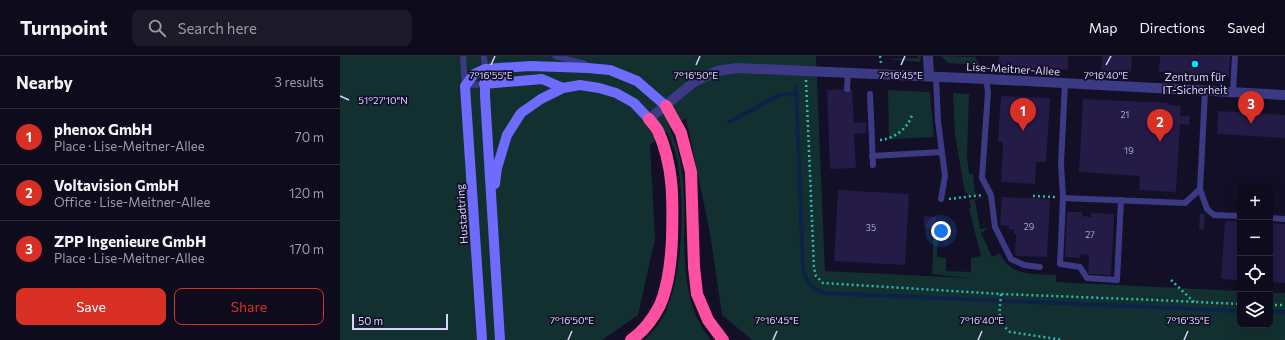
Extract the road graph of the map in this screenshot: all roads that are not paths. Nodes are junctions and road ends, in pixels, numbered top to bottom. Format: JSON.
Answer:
{"nodes":[{"id":1,"x":463,"y":56,"type":"edge"},
{"id":2,"x":484,"y":56,"type":"edge"},
{"id":3,"x":555,"y":56,"type":"edge"},
{"id":4,"x":928,"y":56,"type":"edge"},
{"id":5,"x":1235,"y":56,"type":"edge"},
{"id":6,"x":484,"y":69,"type":"junction"},
{"id":7,"x":610,"y":70,"type":"junction"},
{"id":8,"x":848,"y":73,"type":"junction"},
{"id":9,"x":932,"y":77,"type":"junction"},
{"id":10,"x":986,"y":79,"type":"junction"},
{"id":11,"x":1065,"y":83,"type":"junction"},
{"id":12,"x":484,"y":84,"type":"junction"},
{"id":13,"x":465,"y":86,"type":"junction"},
{"id":14,"x":563,"y":88,"type":"junction"},
{"id":15,"x":847,"y":89,"type":"dead end"},
{"id":16,"x":1205,"y":91,"type":"junction"},
{"id":17,"x":1233,"y":92,"type":"junction"},
{"id":18,"x":870,"y":94,"type":"dead end"},
{"id":19,"x":1285,"y":95,"type":"edge"},
{"id":20,"x":666,"y":106,"type":"junction"},
{"id":21,"x":649,"y":119,"type":"junction"},
{"id":22,"x":941,"y":152,"type":"junction"},
{"id":23,"x":872,"y":156,"type":"junction"},
{"id":24,"x":873,"y":166,"type":"dead end"},
{"id":25,"x":1200,"y":189,"type":"junction"},
{"id":26,"x":1063,"y":198,"type":"junction"},
{"id":27,"x":940,"y":199,"type":"road end"},
{"id":28,"x":1121,"y":200,"type":"junction"},
{"id":29,"x":492,"y":208,"type":"junction"},
{"id":30,"x":1237,"y":216,"type":"edge"},
{"id":31,"x":1273,"y":218,"type":"edge"},
{"id":32,"x":1285,"y":219,"type":"edge"},
{"id":33,"x":1040,"y":266,"type":"dead end"},
{"id":34,"x":482,"y":340,"type":"edge"},
{"id":35,"x":500,"y":340,"type":"edge"},
{"id":36,"x":632,"y":340,"type":"edge"},
{"id":37,"x":723,"y":340,"type":"edge"}],
"edges":[{"from":1,"to":13,"type":"lane","name":"Hustadtring"},
{"from":2,"to":6,"type":"lane"},
{"from":3,"to":7,"type":"lane"},
{"from":4,"to":9,"type":"street"},
{"from":5,"to":17,"type":"lane"},
{"from":6,"to":7,"type":"street"},
{"from":6,"to":12,"type":"street"},
{"from":6,"to":13,"type":"street"},
{"from":7,"to":20,"type":"street"},
{"from":8,"to":9,"type":"street","name":"Lise-Meitner-Allee"},
{"from":8,"to":15,"type":"lane"},
{"from":8,"to":20,"type":"street","name":"Lise-Meitner-Allee"},
{"from":9,"to":10,"type":"street","name":"Lise-Meitner-Allee"},
{"from":9,"to":22,"type":"lane"},
{"from":10,"to":11,"type":"street","name":"Lise-Meitner-Allee"},
{"from":10,"to":33,"type":"lane"},
{"from":11,"to":16,"type":"street","name":"Lise-Meitner-Allee"},
{"from":11,"to":26,"type":"lane","name":"Lise-Meitner-Allee"},
{"from":12,"to":13,"type":"lane"},
{"from":12,"to":14,"type":"street"},
{"from":12,"to":29,"type":"street"},
{"from":13,"to":34,"type":"street","name":"Hustadtring"},
{"from":14,"to":21,"type":"street"},
{"from":14,"to":29,"type":"street"},
{"from":16,"to":17,"type":"street","name":"Lise-Meitner-Allee"},
{"from":16,"to":25,"type":"lane"},
{"from":17,"to":19,"type":"street","name":"Lise-Meitner-Allee"},
{"from":18,"to":23,"type":"lane"},
{"from":20,"to":21,"type":"street","name":"Lise-Meitner-Allee"},
{"from":20,"to":37,"type":"highway"},
{"from":21,"to":36,"type":"highway"},
{"from":22,"to":23,"type":"lane"},
{"from":22,"to":27,"type":"lane"},
{"from":23,"to":24,"type":"lane"},
{"from":25,"to":28,"type":"lane"},
{"from":25,"to":30,"type":"lane"},
{"from":26,"to":28,"type":"lane"},
{"from":26,"to":28,"type":"lane","name":"Lise-Meitner-Allee"},
{"from":29,"to":35,"type":"street"},
{"from":31,"to":32,"type":"lane"}]}
